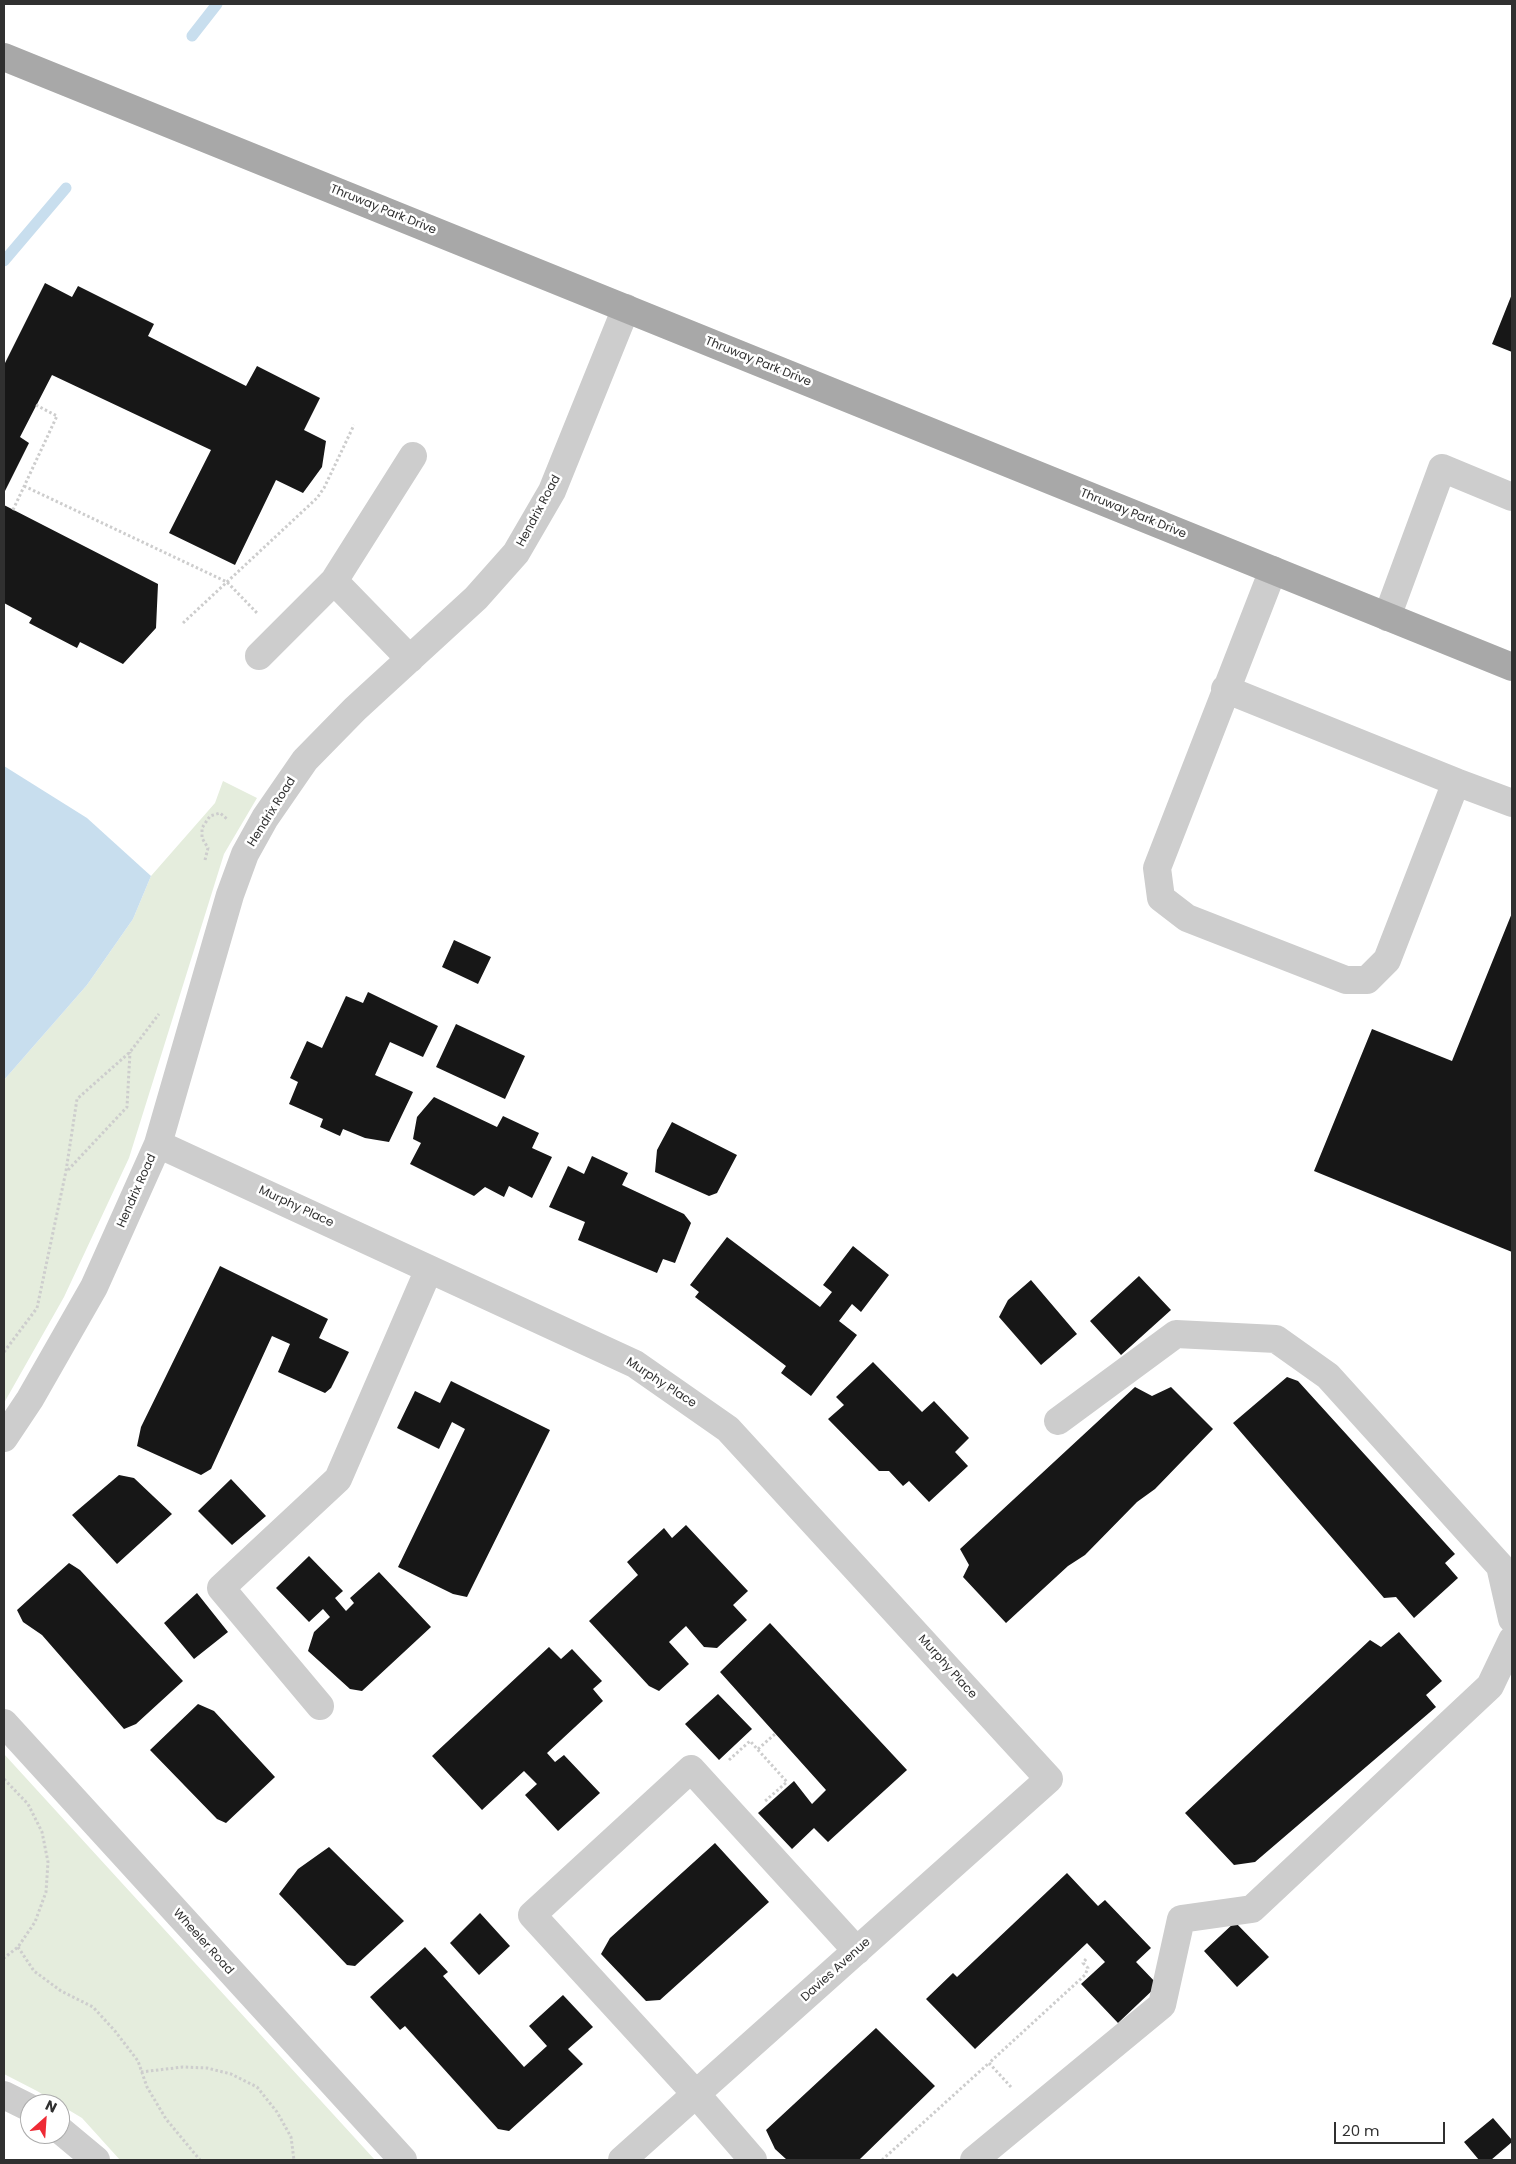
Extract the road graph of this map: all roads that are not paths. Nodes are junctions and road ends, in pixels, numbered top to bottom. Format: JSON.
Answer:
{"nodes":[{"id":1,"x":4,"y":57,"type":"edge"},
{"id":2,"x":626,"y":308,"type":"junction"},
{"id":3,"x":413,"y":456,"type":"dead end"},
{"id":4,"x":1512,"y":497,"type":"edge"},
{"id":5,"x":1273,"y":570,"type":"junction"},
{"id":6,"x":334,"y":581,"type":"junction"},
{"id":7,"x":1387,"y":617,"type":"junction"},
{"id":8,"x":259,"y":656,"type":"dead end"},
{"id":9,"x":410,"y":659,"type":"junction"},
{"id":10,"x":1512,"y":667,"type":"edge"},
{"id":11,"x":1225,"y":689,"type":"junction"},
{"id":12,"x":1456,"y":782,"type":"junction"},
{"id":13,"x":1512,"y":803,"type":"edge"},
{"id":14,"x":158,"y":1144,"type":"junction"},
{"id":15,"x":429,"y":1269,"type":"junction"},
{"id":16,"x":1058,"y":1421,"type":"dead end"},
{"id":17,"x":4,"y":1438,"type":"edge"},
{"id":18,"x":1512,"y":1619,"type":"edge"},
{"id":19,"x":1512,"y":1640,"type":"edge"},
{"id":20,"x":320,"y":1706,"type":"dead end"},
{"id":21,"x":4,"y":1723,"type":"edge"},
{"id":22,"x":1049,"y":1780,"type":"joint"},
{"id":23,"x":857,"y":1951,"type":"junction"},
{"id":24,"x":696,"y":2094,"type":"junction"},
{"id":25,"x":4,"y":2095,"type":"edge"},
{"id":26,"x":20,"y":2103,"type":"edge"},
{"id":27,"x":70,"y":2138,"type":"edge"},
{"id":28,"x":96,"y":2160,"type":"edge"},
{"id":29,"x":403,"y":2160,"type":"edge"},
{"id":30,"x":622,"y":2160,"type":"edge"},
{"id":31,"x":754,"y":2160,"type":"edge"},
{"id":32,"x":974,"y":2160,"type":"edge"}],
"edges":[{"from":1,"to":2,"type":"main road","name":"Thruway Park Drive"},
{"from":2,"to":5,"type":"main road","name":"Thruway Park Drive"},
{"from":2,"to":9,"type":"street","name":"Hendrix Road"},
{"from":3,"to":6,"type":"street"},
{"from":4,"to":7,"type":"street"},
{"from":5,"to":7,"type":"main road","name":"Thruway Park Drive"},
{"from":5,"to":11,"type":"street"},
{"from":6,"to":8,"type":"street"},
{"from":6,"to":9,"type":"street"},
{"from":7,"to":10,"type":"main road","name":"Thruway Park Drive"},
{"from":9,"to":14,"type":"street","name":"Hendrix Road"},
{"from":11,"to":12,"type":"street"},
{"from":11,"to":12,"type":"street"},
{"from":12,"to":13,"type":"street"},
{"from":14,"to":15,"type":"street","name":"Murphy Place"},
{"from":14,"to":17,"type":"street","name":"Hendrix Road"},
{"from":15,"to":20,"type":"street"},
{"from":15,"to":22,"type":"street","name":"Murphy Place"},
{"from":16,"to":18,"type":"street"},
{"from":19,"to":32,"type":"street"},
{"from":21,"to":29,"type":"street","name":"Wheeler Road"},
{"from":22,"to":23,"type":"street","name":"Davies Avenue"},
{"from":23,"to":24,"type":"street","name":"Davies Avenue"},
{"from":23,"to":24,"type":"street"},
{"from":24,"to":30,"type":"street","name":"Davies Avenue"},
{"from":24,"to":31,"type":"street"},
{"from":25,"to":26,"type":"street"},
{"from":27,"to":28,"type":"street"}]}
